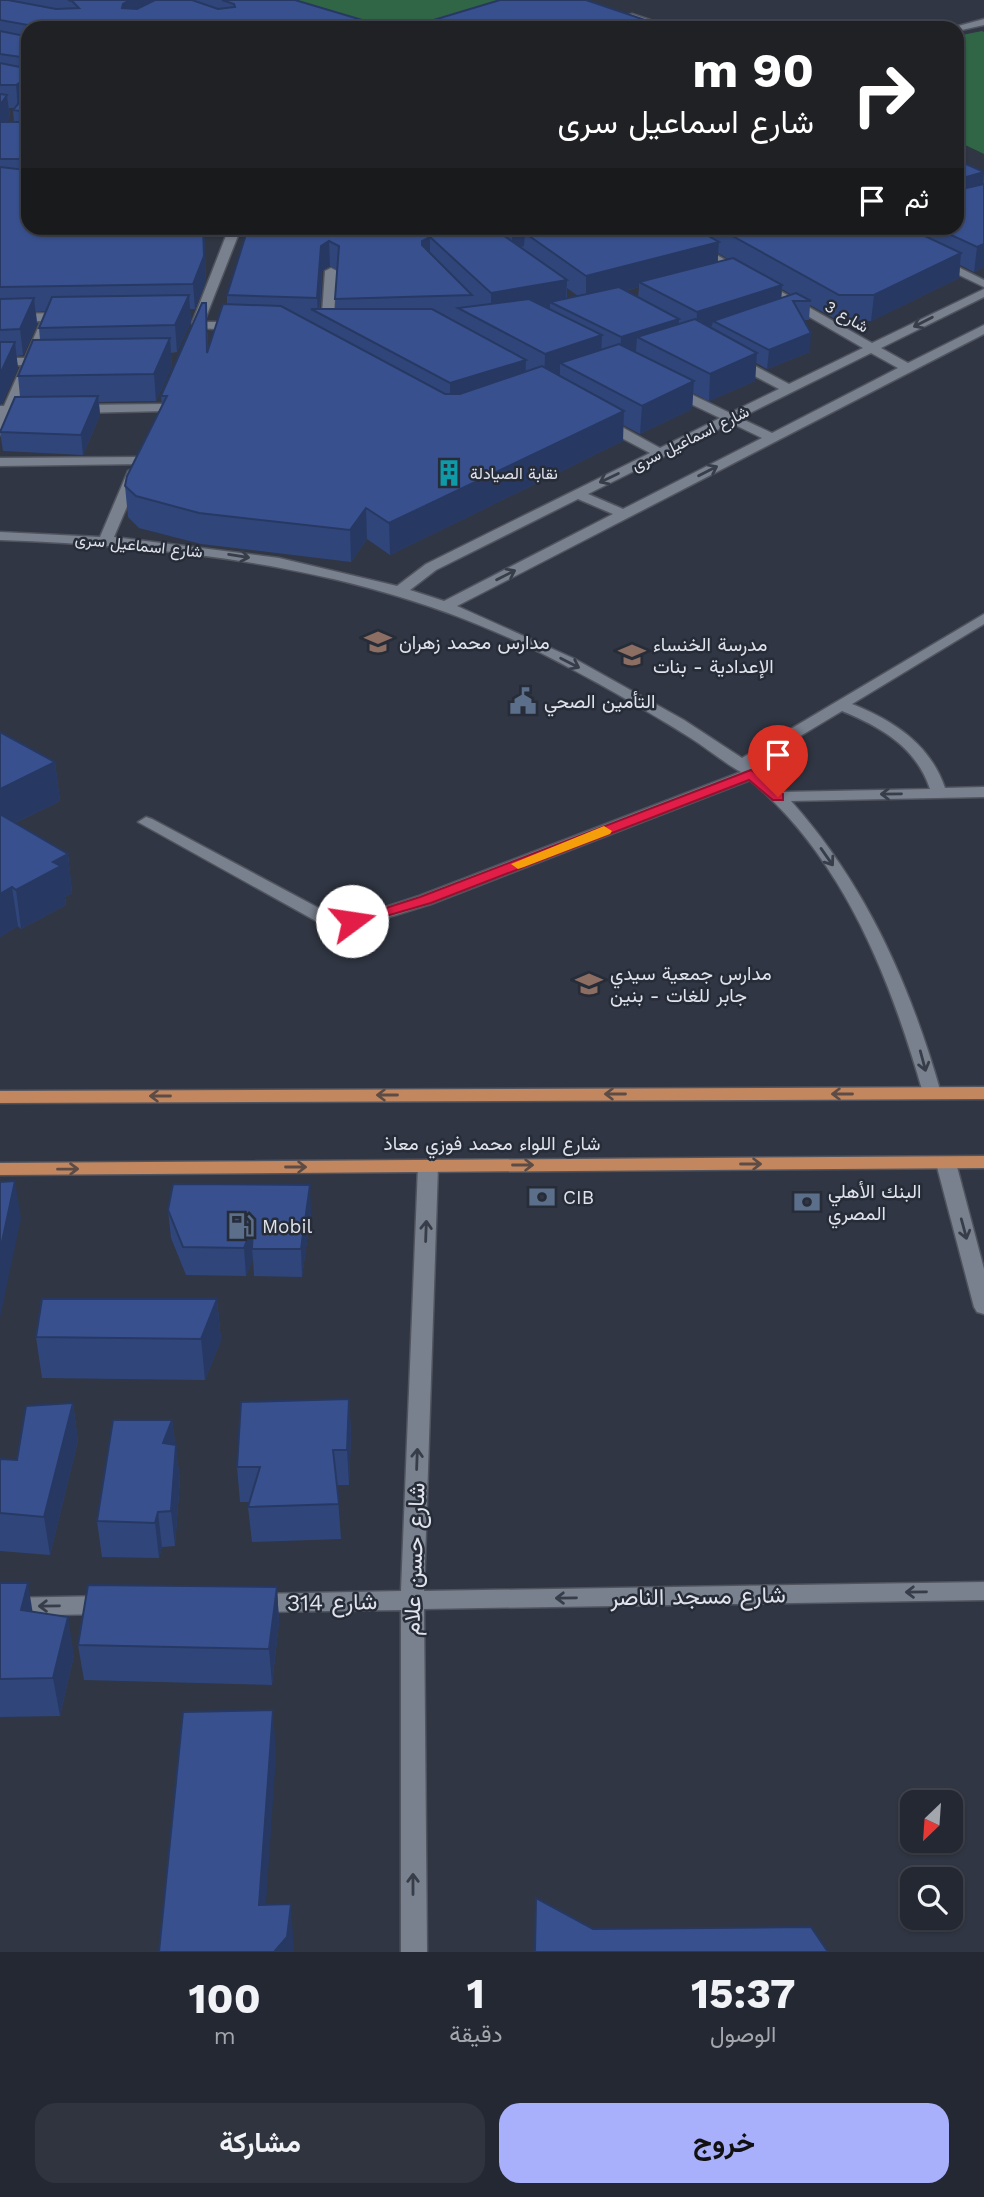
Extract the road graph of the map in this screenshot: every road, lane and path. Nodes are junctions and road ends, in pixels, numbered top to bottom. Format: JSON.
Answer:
{"nodes":[{"id":1,"x":620,"y":13,"type":"edge"},
{"id":2,"x":644,"y":21,"type":"edge"},
{"id":3,"x":982,"y":24,"type":"edge"},
{"id":4,"x":964,"y":27,"type":"edge"},
{"id":5,"x":232,"y":235,"type":"edge"},
{"id":6,"x":675,"y":235,"type":"edge"},
{"id":7,"x":922,"y":253,"type":"edge"},
{"id":8,"x":734,"y":268,"type":"junction"},
{"id":9,"x":331,"y":271,"type":"dead end"},
{"id":10,"x":708,"y":275,"type":"edge"},
{"id":11,"x":984,"y":284,"type":"edge"},
{"id":12,"x":984,"y":292,"type":"edge"},
{"id":13,"x":188,"y":315,"type":"edge"},
{"id":14,"x":49,"y":317,"type":"junction"},
{"id":15,"x":77,"y":317,"type":"edge"},
{"id":16,"x":0,"y":318,"type":"edge"},
{"id":17,"x":197,"y":325,"type":"junction"},
{"id":18,"x":259,"y":326,"type":"edge"},
{"id":19,"x":327,"y":328,"type":"edge"},
{"id":20,"x":984,"y":329,"type":"edge"},
{"id":21,"x":871,"y":348,"type":"junction"},
{"id":22,"x":719,"y":351,"type":"edge"},
{"id":23,"x":30,"y":361,"type":"junction"},
{"id":24,"x":58,"y":361,"type":"edge"},
{"id":25,"x":0,"y":362,"type":"edge"},
{"id":26,"x":907,"y":368,"type":"junction"},
{"id":27,"x":656,"y":382,"type":"edge"},
{"id":28,"x":789,"y":389,"type":"junction"},
{"id":29,"x":162,"y":407,"type":"edge"},
{"id":30,"x":51,"y":409,"type":"edge"},
{"id":31,"x":65,"y":409,"type":"edge"},
{"id":32,"x":5,"y":410,"type":"edge"},
{"id":33,"x":590,"y":415,"type":"edge"},
{"id":34,"x":728,"y":419,"type":"junction"},
{"id":35,"x":0,"y":431,"type":"edge"},
{"id":36,"x":772,"y":438,"type":"junction"},
{"id":37,"x":659,"y":453,"type":"junction"},
{"id":38,"x":0,"y":462,"type":"edge"},
{"id":39,"x":578,"y":494,"type":"junction"},
{"id":40,"x":623,"y":514,"type":"junction"},
{"id":41,"x":0,"y":536,"type":"edge"},
{"id":42,"x":106,"y":539,"type":"junction"},
{"id":43,"x":400,"y":591,"type":"junction"},
{"id":44,"x":445,"y":606,"type":"junction"},
{"id":45,"x":984,"y":618,"type":"edge"},
{"id":46,"x":841,"y":705,"type":"junction"},
{"id":47,"x":746,"y":770,"type":"junction"},
{"id":48,"x":984,"y":792,"type":"edge"},
{"id":49,"x":939,"y":793,"type":"junction"},
{"id":50,"x":778,"y":797,"type":"junction"},
{"id":51,"x":146,"y":822,"type":"dead end"},
{"id":52,"x":932,"y":1093,"type":"junction"},
{"id":53,"x":984,"y":1093,"type":"edge"},
{"id":54,"x":0,"y":1097,"type":"edge"},
{"id":55,"x":984,"y":1162,"type":"edge"},
{"id":56,"x":946,"y":1163,"type":"junction"},
{"id":57,"x":428,"y":1166,"type":"junction"},
{"id":58,"x":0,"y":1170,"type":"edge"},
{"id":59,"x":984,"y":1307,"type":"edge"},
{"id":60,"x":984,"y":1591,"type":"edge"},
{"id":61,"x":412,"y":1600,"type":"junction"},
{"id":62,"x":233,"y":1603,"type":"edge"},
{"id":63,"x":124,"y":1605,"type":"edge"},
{"id":64,"x":0,"y":1607,"type":"edge"},
{"id":65,"x":414,"y":1952,"type":"edge"}],
"edges":[{"from":1,"to":2,"type":"street"},
{"from":3,"to":4,"type":"street"},
{"from":5,"to":17,"type":"street"},
{"from":6,"to":8,"type":"street","name":"شارع 3"},
{"from":7,"to":11,"type":"street"},
{"from":8,"to":10,"type":"street"},
{"from":8,"to":21,"type":"street","name":"شارع 3"},
{"from":9,"to":19,"type":"street"},
{"from":12,"to":21,"type":"street","name":"شارع اسماعيل سرى","one_way":true},
{"from":13,"to":17,"type":"street"},
{"from":14,"to":15,"type":"street"},
{"from":14,"to":16,"type":"street"},
{"from":14,"to":23,"type":"street"},
{"from":17,"to":18,"type":"street"},
{"from":20,"to":26,"type":"street","name":"شارع اسماعيل سرى"},
{"from":21,"to":26,"type":"street","name":"شارع 3"},
{"from":21,"to":28,"type":"street","name":"شارع اسماعيل سرى"},
{"from":22,"to":28,"type":"street"},
{"from":23,"to":24,"type":"street"},
{"from":23,"to":25,"type":"street"},
{"from":23,"to":32,"type":"street"},
{"from":26,"to":36,"type":"street","name":"شارع اسماعيل سرى"},
{"from":27,"to":34,"type":"street"},
{"from":28,"to":34,"type":"street","name":"شارع اسماعيل سرى"},
{"from":29,"to":31,"type":"street"},
{"from":30,"to":32,"type":"street"},
{"from":32,"to":35,"type":"street"},
{"from":33,"to":37,"type":"street"},
{"from":34,"to":36,"type":"street"},
{"from":34,"to":37,"type":"street","name":"شارع اسماعيل سرى"},
{"from":40,"to":36,"type":"street","name":"شارع اسماعيل سرى","one_way":true},
{"from":37,"to":39,"type":"street","name":"شارع اسماعيل سرى","one_way":true},
{"from":38,"to":42,"type":"street"},
{"from":39,"to":40,"type":"street"},
{"from":39,"to":43,"type":"street","name":"شارع اسماعيل سرى"},
{"from":44,"to":40,"type":"street","name":"شارع اسماعيل سرى","one_way":true},
{"from":41,"to":42,"type":"street","name":"شارع اسماعيل سرى"},
{"from":42,"to":43,"type":"street","name":"شارع اسماعيل سرى","one_way":true},
{"from":43,"to":44,"type":"street","name":"شارع اسماعيل سرى"},
{"from":44,"to":47,"type":"street","name":"شارع اسماعيل سرى","one_way":true},
{"from":45,"to":46,"type":"street"},
{"from":46,"to":47,"type":"street"},
{"from":46,"to":49,"type":"street"},
{"from":47,"to":50,"type":"street","name":"شارع اسماعيل سرى"},
{"from":47,"to":51,"type":"street"},
{"from":48,"to":49,"type":"street"},
{"from":49,"to":50,"type":"street","one_way":true},
{"from":50,"to":52,"type":"street","name":"شارع اسماعيل سرى","one_way":true},
{"from":52,"to":53,"type":"main road"},
{"from":52,"to":54,"type":"main road","one_way":true},
{"from":55,"to":56,"type":"main road","name":"شارع اللواء محمد فوزي معاذ"},
{"from":57,"to":56,"type":"main road","name":"شارع اللواء محمد فوزي معاذ","one_way":true},
{"from":56,"to":59,"type":"street","one_way":true},
{"from":58,"to":57,"type":"main road","name":"شارع اللواء محمد فوزي معاذ","one_way":true},
{"from":61,"to":57,"type":"street","name":"شارع حسن علام","one_way":true},
{"from":60,"to":61,"type":"street","name":"شارع مسجد الناصر","one_way":true},
{"from":61,"to":62,"type":"street","name":"شارع 314"},
{"from":65,"to":61,"type":"street","name":"شارع حسن علام","one_way":true},
{"from":63,"to":64,"type":"street","one_way":true}]}
